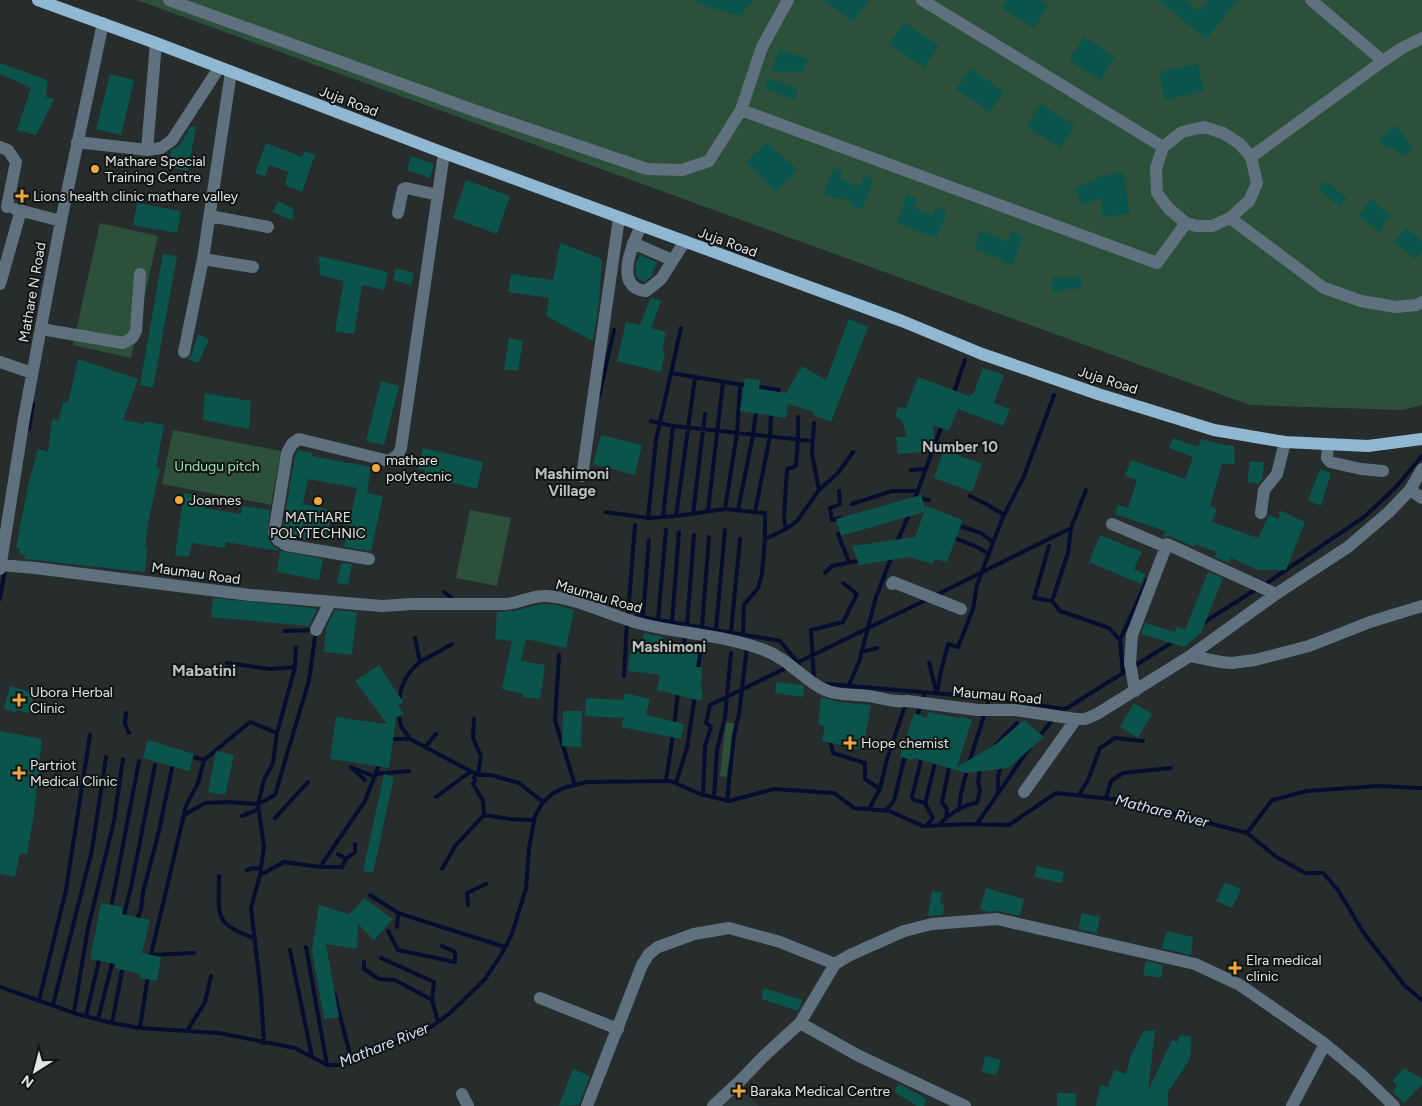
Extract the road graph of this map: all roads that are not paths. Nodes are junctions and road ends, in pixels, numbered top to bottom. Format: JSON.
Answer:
{"nodes":[{"id":1,"x":38,"y":0,"type":"edge"},
{"id":2,"x":169,"y":0,"type":"edge"},
{"id":3,"x":788,"y":0,"type":"edge"},
{"id":4,"x":922,"y":0,"type":"edge"},
{"id":5,"x":1311,"y":0,"type":"edge"},
{"id":6,"x":104,"y":23,"type":"junction"},
{"id":7,"x":1422,"y":38,"type":"edge"},
{"id":8,"x":156,"y":43,"type":"junction"},
{"id":9,"x":1383,"y":62,"type":"junction"},
{"id":10,"x":225,"y":70,"type":"junction"},
{"id":11,"x":741,"y":110,"type":"junction"},
{"id":12,"x":77,"y":142,"type":"junction"},
{"id":13,"x":0,"y":147,"type":"edge"},
{"id":14,"x":1163,"y":148,"type":"junction"},
{"id":15,"x":147,"y":150,"type":"junction"},
{"id":16,"x":444,"y":153,"type":"junction"},
{"id":17,"x":1251,"y":157,"type":"junction"},
{"id":18,"x":438,"y":195,"type":"junction"},
{"id":19,"x":3,"y":206,"type":"edge"},
{"id":20,"x":21,"y":210,"type":"junction"},
{"id":21,"x":398,"y":213,"type":"dead end"},
{"id":22,"x":210,"y":216,"type":"junction"},
{"id":23,"x":619,"y":218,"type":"junction"},
{"id":24,"x":1230,"y":218,"type":"junction"},
{"id":25,"x":61,"y":221,"type":"junction"},
{"id":26,"x":1186,"y":223,"type":"junction"},
{"id":27,"x":641,"y":226,"type":"junction"},
{"id":28,"x":268,"y":227,"type":"dead end"},
{"id":29,"x":685,"y":241,"type":"junction"},
{"id":30,"x":632,"y":243,"type":"junction"},
{"id":31,"x":203,"y":259,"type":"junction"},
{"id":32,"x":672,"y":260,"type":"junction"},
{"id":33,"x":252,"y":267,"type":"dead end"},
{"id":34,"x":140,"y":274,"type":"dead end"},
{"id":35,"x":0,"y":284,"type":"edge"},
{"id":36,"x":1422,"y":302,"type":"edge"},
{"id":37,"x":41,"y":329,"type":"junction"},
{"id":38,"x":184,"y":352,"type":"dead end"},
{"id":39,"x":0,"y":362,"type":"edge"},
{"id":40,"x":32,"y":373,"type":"junction"},
{"id":41,"x":1422,"y":439,"type":"edge"},
{"id":42,"x":1285,"y":442,"type":"junction"},
{"id":43,"x":1328,"y":445,"type":"junction"},
{"id":44,"x":1422,"y":469,"type":"edge"},
{"id":45,"x":1383,"y":470,"type":"dead end"},
{"id":46,"x":582,"y":476,"type":"dead end"},
{"id":47,"x":1410,"y":490,"type":"junction"},
{"id":48,"x":1422,"y":498,"type":"edge"},
{"id":49,"x":1260,"y":513,"type":"dead end"},
{"id":50,"x":1112,"y":524,"type":"dead end"},
{"id":51,"x":1166,"y":547,"type":"junction"},
{"id":52,"x":369,"y":559,"type":"dead end"},
{"id":53,"x":0,"y":567,"type":"edge"},
{"id":54,"x":892,"y":584,"type":"dead end"},
{"id":55,"x":1276,"y":594,"type":"junction"},
{"id":56,"x":330,"y":602,"type":"junction"},
{"id":57,"x":1422,"y":606,"type":"edge"},
{"id":58,"x":961,"y":609,"type":"dead end"},
{"id":59,"x":316,"y":630,"type":"dead end"},
{"id":60,"x":1190,"y":656,"type":"junction"},
{"id":61,"x":1135,"y":691,"type":"junction"},
{"id":62,"x":1080,"y":719,"type":"junction"},
{"id":63,"x":1024,"y":792,"type":"dead end"},
{"id":64,"x":835,"y":964,"type":"junction"},
{"id":65,"x":540,"y":998,"type":"dead end"},
{"id":66,"x":800,"y":1023,"type":"junction"},
{"id":67,"x":618,"y":1029,"type":"junction"},
{"id":68,"x":1325,"y":1044,"type":"junction"},
{"id":69,"x":587,"y":1106,"type":"edge"},
{"id":70,"x":713,"y":1106,"type":"edge"},
{"id":71,"x":965,"y":1106,"type":"edge"},
{"id":72,"x":1292,"y":1106,"type":"edge"},
{"id":73,"x":1394,"y":1106,"type":"edge"}],
"edges":[{"from":1,"to":6,"type":"main road","name":"Juja Road"},
{"from":2,"to":11,"type":"street"},
{"from":3,"to":11,"type":"street"},
{"from":4,"to":14,"type":"street"},
{"from":5,"to":9,"type":"street"},
{"from":6,"to":8,"type":"main road","name":"Juja Road"},
{"from":6,"to":12,"type":"street","name":"Mathare N Road"},
{"from":7,"to":9,"type":"street"},
{"from":8,"to":10,"type":"main road","name":"Juja Road"},
{"from":8,"to":15,"type":"street"},
{"from":9,"to":17,"type":"street"},
{"from":10,"to":15,"type":"street"},
{"from":10,"to":16,"type":"main road","name":"Juja Road"},
{"from":10,"to":22,"type":"street"},
{"from":11,"to":26,"type":"street"},
{"from":12,"to":15,"type":"street"},
{"from":12,"to":25,"type":"street","name":"Mathare N Road"},
{"from":13,"to":19,"type":"street"},
{"from":14,"to":17,"type":"street"},
{"from":14,"to":26,"type":"street"},
{"from":16,"to":18,"type":"street"},
{"from":16,"to":23,"type":"main road","name":"Juja Road"},
{"from":17,"to":24,"type":"street"},
{"from":18,"to":21,"type":"street"},
{"from":18,"to":52,"type":"street"},
{"from":19,"to":20,"type":"street"},
{"from":20,"to":25,"type":"street"},
{"from":20,"to":35,"type":"street"},
{"from":22,"to":28,"type":"street"},
{"from":22,"to":31,"type":"street"},
{"from":23,"to":27,"type":"main road","name":"Juja Road"},
{"from":23,"to":46,"type":"street"},
{"from":24,"to":26,"type":"street"},
{"from":24,"to":36,"type":"street"},
{"from":25,"to":37,"type":"street","name":"Mathare N Road"},
{"from":27,"to":29,"type":"main road","name":"Juja Road"},
{"from":27,"to":30,"type":"street"},
{"from":29,"to":32,"type":"street"},
{"from":29,"to":42,"type":"main road","name":"Juja Road"},
{"from":30,"to":32,"type":"street"},
{"from":30,"to":32,"type":"street"},
{"from":31,"to":33,"type":"street"},
{"from":31,"to":38,"type":"street"},
{"from":34,"to":37,"type":"street"},
{"from":37,"to":40,"type":"street","name":"Mathare N Road"},
{"from":39,"to":40,"type":"street"},
{"from":40,"to":53,"type":"street","name":"Mathare N Road"},
{"from":41,"to":43,"type":"main road","name":"Juja Road"},
{"from":42,"to":43,"type":"main road","name":"Juja Road"},
{"from":42,"to":49,"type":"street"},
{"from":43,"to":45,"type":"street"},
{"from":44,"to":47,"type":"street"},
{"from":47,"to":48,"type":"street"},
{"from":47,"to":55,"type":"street"},
{"from":50,"to":51,"type":"street"},
{"from":51,"to":55,"type":"street"},
{"from":51,"to":61,"type":"street"},
{"from":53,"to":56,"type":"street","name":"Maumau Road"},
{"from":54,"to":58,"type":"street"},
{"from":55,"to":60,"type":"street"},
{"from":56,"to":59,"type":"street"},
{"from":56,"to":62,"type":"street","name":"Maumau Road"},
{"from":57,"to":60,"type":"street"},
{"from":60,"to":61,"type":"street"},
{"from":61,"to":62,"type":"street"},
{"from":62,"to":63,"type":"street"},
{"from":64,"to":66,"type":"street"},
{"from":64,"to":67,"type":"street"},
{"from":64,"to":68,"type":"street"},
{"from":65,"to":67,"type":"street"},
{"from":66,"to":70,"type":"street"},
{"from":66,"to":71,"type":"street"},
{"from":67,"to":69,"type":"street"},
{"from":68,"to":72,"type":"street"},
{"from":68,"to":73,"type":"street"}]}
